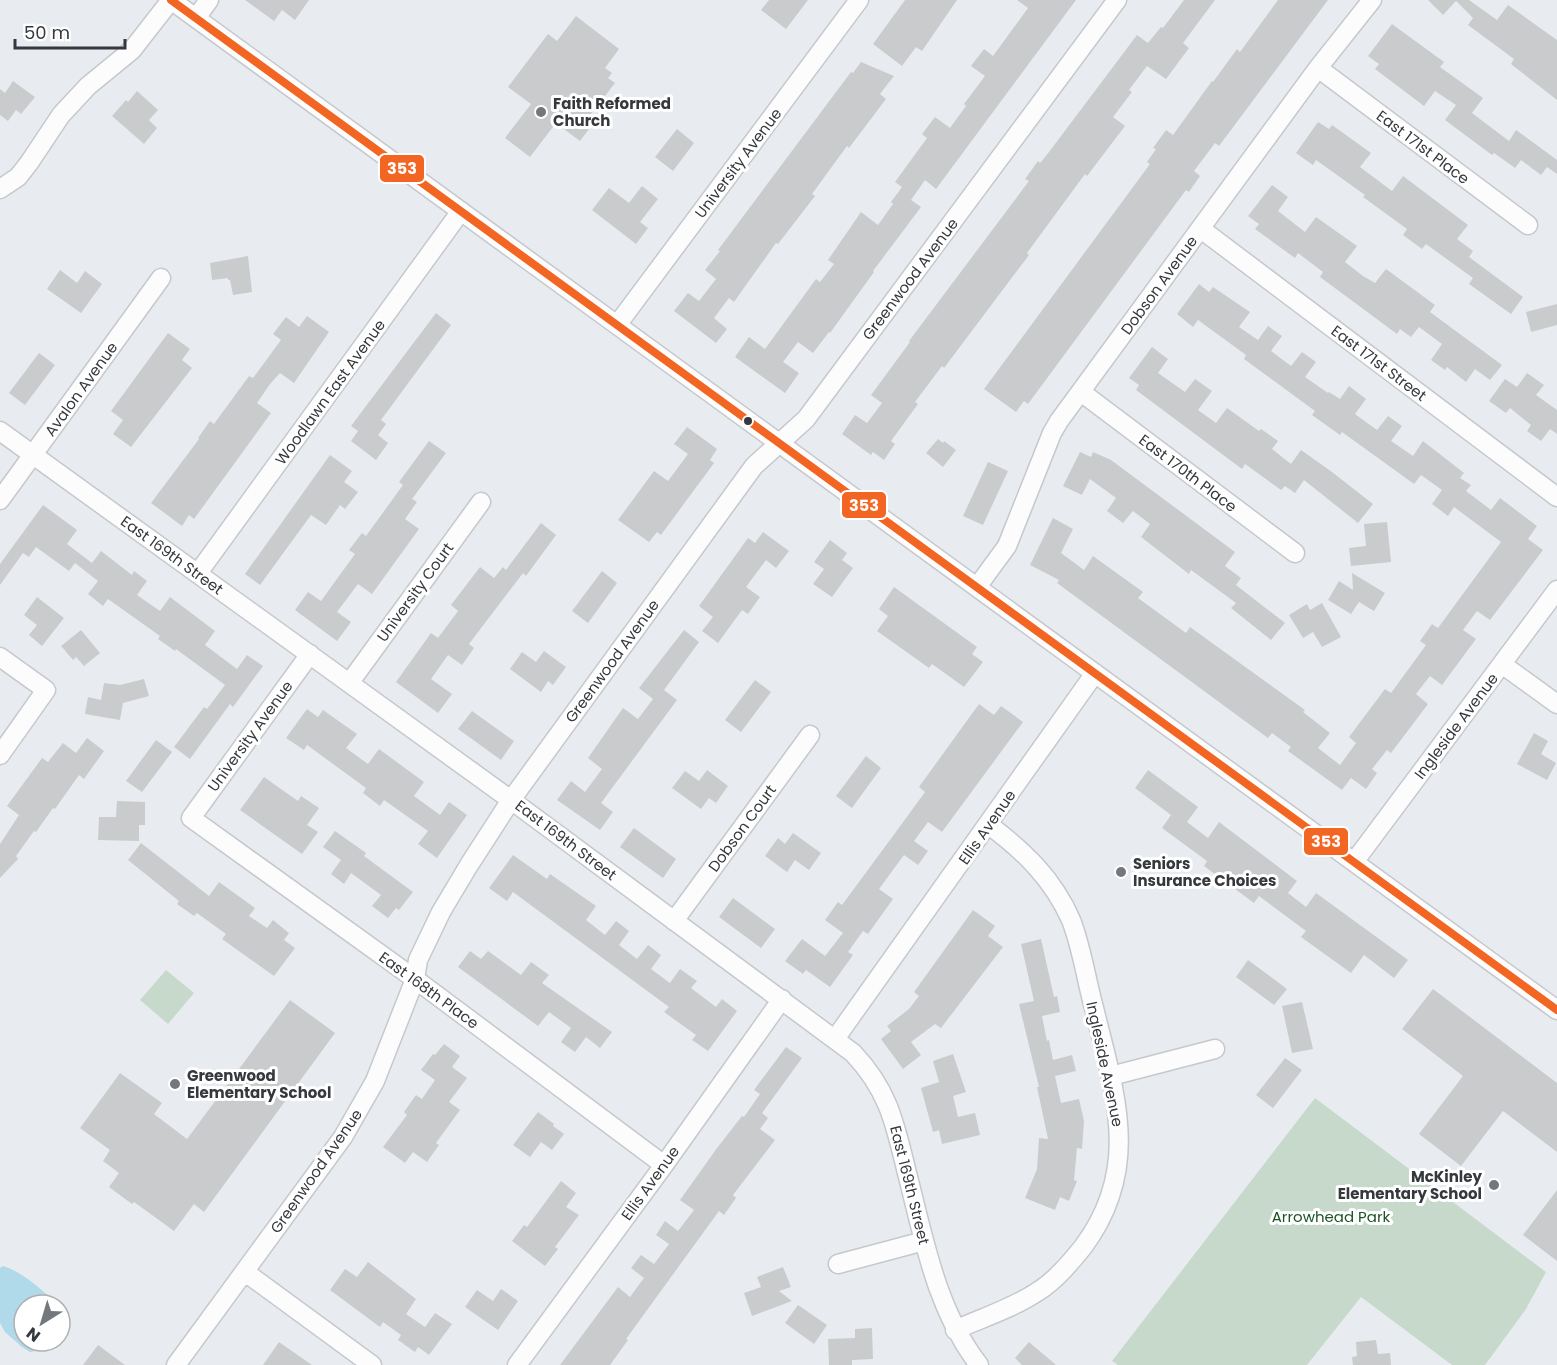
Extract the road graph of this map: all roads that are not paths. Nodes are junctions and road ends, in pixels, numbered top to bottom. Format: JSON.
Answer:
{"nodes":[{"id":1,"x":171,"y":0,"type":"edge"},
{"id":2,"x":209,"y":0,"type":"edge"},
{"id":3,"x":858,"y":0,"type":"edge"},
{"id":4,"x":1117,"y":0,"type":"edge"},
{"id":5,"x":1372,"y":0,"type":"edge"},
{"id":6,"x":196,"y":18,"type":"junction"},
{"id":7,"x":1318,"y":68,"type":"junction"},
{"id":8,"x":0,"y":189,"type":"edge"},
{"id":9,"x":461,"y":211,"type":"junction"},
{"id":10,"x":1528,"y":225,"type":"dead end"},
{"id":11,"x":1201,"y":229,"type":"junction"},
{"id":12,"x":161,"y":278,"type":"dead end"},
{"id":13,"x":617,"y":325,"type":"junction"},
{"id":14,"x":1081,"y":392,"type":"junction"},
{"id":15,"x":0,"y":431,"type":"edge"},
{"id":16,"x":780,"y":444,"type":"junction"},
{"id":17,"x":33,"y":454,"type":"junction"},
{"id":18,"x":1557,"y":497,"type":"edge"},
{"id":19,"x":0,"y":500,"type":"edge"},
{"id":20,"x":481,"y":502,"type":"dead end"},
{"id":21,"x":1295,"y":553,"type":"dead end"},
{"id":22,"x":198,"y":573,"type":"junction"},
{"id":23,"x":977,"y":587,"type":"junction"},
{"id":24,"x":1557,"y":590,"type":"edge"},
{"id":25,"x":310,"y":654,"type":"junction"},
{"id":26,"x":0,"y":657,"type":"edge"},
{"id":27,"x":1503,"y":665,"type":"junction"},
{"id":28,"x":1095,"y":673,"type":"junction"},
{"id":29,"x":350,"y":682,"type":"junction"},
{"id":30,"x":1557,"y":704,"type":"edge"},
{"id":31,"x":810,"y":735,"type":"dead end"},
{"id":32,"x":0,"y":755,"type":"edge"},
{"id":33,"x":512,"y":800,"type":"junction"},
{"id":34,"x":191,"y":818,"type":"joint"},
{"id":35,"x":989,"y":825,"type":"junction"},
{"id":36,"x":1354,"y":862,"type":"junction"},
{"id":37,"x":674,"y":921,"type":"junction"},
{"id":38,"x":415,"y":979,"type":"junction"},
{"id":39,"x":782,"y":999,"type":"junction"},
{"id":40,"x":1557,"y":1010,"type":"edge"},
{"id":41,"x":835,"y":1039,"type":"junction"},
{"id":42,"x":1215,"y":1049,"type":"dead end"},
{"id":43,"x":1111,"y":1076,"type":"junction"},
{"id":44,"x":664,"y":1165,"type":"junction"},
{"id":45,"x":924,"y":1241,"type":"junction"},
{"id":46,"x":838,"y":1264,"type":"dead end"},
{"id":47,"x":245,"y":1272,"type":"junction"},
{"id":48,"x":955,"y":1330,"type":"junction"},
{"id":49,"x":176,"y":1365,"type":"edge"},
{"id":50,"x":372,"y":1365,"type":"edge"},
{"id":51,"x":516,"y":1365,"type":"edge"},
{"id":52,"x":979,"y":1365,"type":"edge"}],
"edges":[{"from":1,"to":6,"type":"street"},
{"from":1,"to":8,"type":"street"},
{"from":2,"to":6,"type":"street"},
{"from":3,"to":13,"type":"street","name":"University Avenue"},
{"from":4,"to":16,"type":"street","name":"Greenwood Avenue"},
{"from":5,"to":7,"type":"street","name":"Dobson Avenue"},
{"from":6,"to":9,"type":"street"},
{"from":7,"to":10,"type":"street","name":"East 171st Place"},
{"from":7,"to":11,"type":"street","name":"Dobson Avenue"},
{"from":9,"to":13,"type":"street"},
{"from":9,"to":22,"type":"street","name":"Woodlawn East Avenue"},
{"from":11,"to":14,"type":"street","name":"Dobson Avenue"},
{"from":11,"to":18,"type":"street","name":"East 171st Street"},
{"from":12,"to":17,"type":"street","name":"Avalon Avenue"},
{"from":13,"to":16,"type":"street"},
{"from":14,"to":21,"type":"street","name":"East 170th Place"},
{"from":14,"to":23,"type":"street","name":"Dobson Avenue"},
{"from":15,"to":17,"type":"street","name":"East 169th Street"},
{"from":16,"to":23,"type":"street"},
{"from":16,"to":33,"type":"street","name":"Greenwood Avenue"},
{"from":17,"to":19,"type":"street","name":"Avalon Avenue"},
{"from":17,"to":22,"type":"street","name":"East 169th Street"},
{"from":20,"to":29,"type":"street","name":"University Court"},
{"from":22,"to":25,"type":"street","name":"East 169th Street"},
{"from":23,"to":28,"type":"street"},
{"from":24,"to":27,"type":"street","name":"Ingleside Avenue"},
{"from":25,"to":29,"type":"street","name":"East 169th Street"},
{"from":25,"to":34,"type":"street","name":"University Avenue"},
{"from":26,"to":32,"type":"street"},
{"from":27,"to":30,"type":"street"},
{"from":27,"to":36,"type":"street","name":"Ingleside Avenue"},
{"from":28,"to":35,"type":"street","name":"Ellis Avenue"},
{"from":28,"to":36,"type":"street"},
{"from":29,"to":33,"type":"street","name":"East 169th Street"},
{"from":31,"to":37,"type":"street","name":"Dobson Court"},
{"from":33,"to":37,"type":"street","name":"East 169th Street"},
{"from":33,"to":38,"type":"street","name":"Greenwood Avenue"},
{"from":34,"to":38,"type":"street","name":"East 168th Place"},
{"from":35,"to":41,"type":"street","name":"Ellis Avenue"},
{"from":35,"to":43,"type":"street","name":"Ingleside Avenue"},
{"from":36,"to":40,"type":"street"},
{"from":37,"to":39,"type":"street","name":"East 169th Street"},
{"from":38,"to":44,"type":"street","name":"East 168th Place"},
{"from":38,"to":47,"type":"street","name":"Greenwood Avenue"},
{"from":39,"to":41,"type":"street","name":"East 169th Street"},
{"from":39,"to":44,"type":"street","name":"Ellis Avenue"},
{"from":41,"to":45,"type":"street","name":"East 169th Street"},
{"from":42,"to":43,"type":"street"},
{"from":43,"to":48,"type":"street","name":"Ingleside Avenue"},
{"from":44,"to":51,"type":"street","name":"Ellis Avenue"},
{"from":45,"to":46,"type":"street"},
{"from":45,"to":48,"type":"street","name":"East 169th Street"},
{"from":47,"to":49,"type":"street","name":"Greenwood Avenue"},
{"from":47,"to":50,"type":"street"},
{"from":48,"to":52,"type":"street","name":"East 169th Street"}]}
